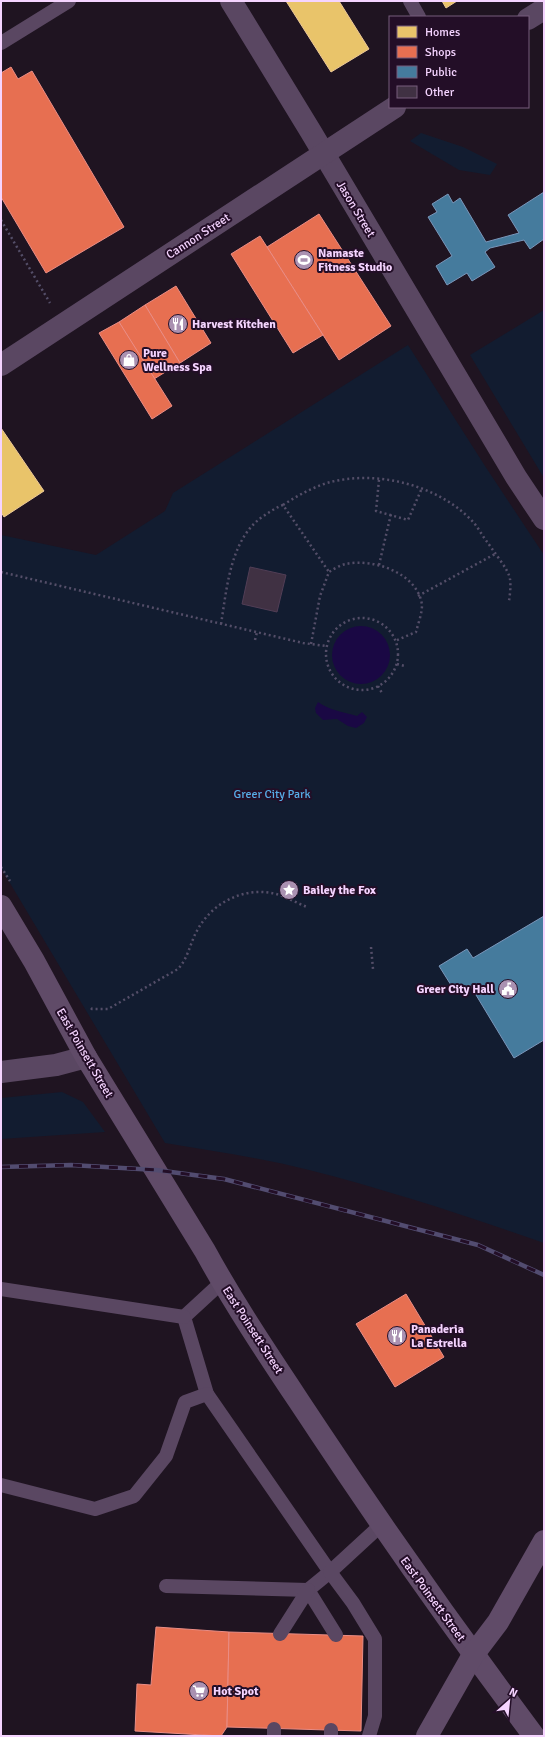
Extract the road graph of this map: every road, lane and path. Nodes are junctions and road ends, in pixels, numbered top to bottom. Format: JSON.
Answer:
{"nodes":[{"id":1,"x":69,"y":1,"type":"edge"},
{"id":2,"x":231,"y":1,"type":"edge"},
{"id":3,"x":410,"y":1,"type":"edge"},
{"id":4,"x":544,"y":9,"type":"edge"},
{"id":5,"x":418,"y":16,"type":"edge"},
{"id":6,"x":529,"y":18,"type":"edge"},
{"id":7,"x":1,"y":43,"type":"edge"},
{"id":8,"x":393,"y":108,"type":"edge"},
{"id":9,"x":324,"y":154,"type":"junction"},
{"id":10,"x":1,"y":220,"type":"edge"},
{"id":11,"x":50,"y":303,"type":"dead end"},
{"id":12,"x":1,"y":365,"type":"edge"},
{"id":13,"x":378,"y":480,"type":"junction"},
{"id":14,"x":422,"y":488,"type":"junction"},
{"id":15,"x":283,"y":505,"type":"junction"},
{"id":16,"x":391,"y":514,"type":"junction"},
{"id":17,"x":544,"y":519,"type":"edge"},
{"id":18,"x":495,"y":554,"type":"junction"},
{"id":19,"x":379,"y":566,"type":"junction"},
{"id":20,"x":1,"y":572,"type":"edge"},
{"id":21,"x":329,"y":572,"type":"junction"},
{"id":22,"x":418,"y":596,"type":"junction"},
{"id":23,"x":509,"y":600,"type":"dead end"},
{"id":24,"x":221,"y":624,"type":"junction"},
{"id":25,"x":257,"y":632,"type":"junction"},
{"id":26,"x":256,"y":640,"type":"dead end"},
{"id":27,"x":395,"y":641,"type":"junction"},
{"id":28,"x":311,"y":644,"type":"junction"},
{"id":29,"x":326,"y":646,"type":"junction"},
{"id":30,"x":397,"y":664,"type":"junction"},
{"id":31,"x":405,"y":666,"type":"dead end"},
{"id":32,"x":378,"y":686,"type":"junction"},
{"id":33,"x":382,"y":693,"type":"dead end"},
{"id":34,"x":1,"y":866,"type":"edge"},
{"id":35,"x":13,"y":887,"type":"dead end"},
{"id":36,"x":1,"y":906,"type":"edge"},
{"id":37,"x":307,"y":907,"type":"dead end"},
{"id":38,"x":371,"y":947,"type":"dead end"},
{"id":39,"x":373,"y":969,"type":"dead end"},
{"id":40,"x":87,"y":1004,"type":"dead end"},
{"id":41,"x":86,"y":1057,"type":"junction"},
{"id":42,"x":1,"y":1072,"type":"edge"},
{"id":43,"x":222,"y":1282,"type":"junction"},
{"id":44,"x":1,"y":1289,"type":"edge"},
{"id":45,"x":184,"y":1317,"type":"junction"},
{"id":46,"x":207,"y":1394,"type":"junction"},
{"id":47,"x":1,"y":1485,"type":"edge"},
{"id":48,"x":381,"y":1525,"type":"junction"},
{"id":49,"x":544,"y":1541,"type":"edge"},
{"id":50,"x":330,"y":1572,"type":"junction"},
{"id":51,"x":166,"y":1586,"type":"dead end"},
{"id":52,"x":308,"y":1590,"type":"junction"},
{"id":53,"x":280,"y":1634,"type":"dead end"},
{"id":54,"x":336,"y":1635,"type":"dead end"},
{"id":55,"x":473,"y":1655,"type":"junction"},
{"id":56,"x":369,"y":1736,"type":"edge"},
{"id":57,"x":427,"y":1736,"type":"edge"},
{"id":58,"x":534,"y":1736,"type":"edge"}],
"edges":[{"from":1,"to":7,"type":"lane"},
{"from":2,"to":9,"type":"street","name":"Jason Street"},
{"from":3,"to":5,"type":"lane"},
{"from":4,"to":6,"type":"street"},
{"from":8,"to":9,"type":"street","name":"Cannon Street"},
{"from":9,"to":12,"type":"street","name":"Cannon Street"},
{"from":9,"to":17,"type":"street","name":"Jason Street"},
{"from":10,"to":11,"type":"path"},
{"from":13,"to":14,"type":"path"},
{"from":13,"to":15,"type":"path"},
{"from":13,"to":16,"type":"path"},
{"from":14,"to":16,"type":"path"},
{"from":14,"to":18,"type":"path"},
{"from":15,"to":21,"type":"path"},
{"from":15,"to":24,"type":"path"},
{"from":16,"to":19,"type":"path"},
{"from":18,"to":22,"type":"path"},
{"from":18,"to":23,"type":"path"},
{"from":19,"to":21,"type":"path"},
{"from":19,"to":22,"type":"path"},
{"from":20,"to":24,"type":"path"},
{"from":21,"to":28,"type":"path"},
{"from":22,"to":27,"type":"path"},
{"from":24,"to":25,"type":"path"},
{"from":25,"to":26,"type":"path"},
{"from":25,"to":28,"type":"path"},
{"from":27,"to":29,"type":"path"},
{"from":27,"to":30,"type":"path"},
{"from":28,"to":29,"type":"path"},
{"from":29,"to":32,"type":"path"},
{"from":30,"to":31,"type":"path"},
{"from":30,"to":32,"type":"path"},
{"from":32,"to":33,"type":"path"},
{"from":34,"to":35,"type":"path"},
{"from":36,"to":41,"type":"main road","name":"East Poinsett Street"},
{"from":37,"to":40,"type":"path"},
{"from":38,"to":39,"type":"path"},
{"from":41,"to":42,"type":"street"},
{"from":41,"to":43,"type":"main road","name":"East Poinsett Street"},
{"from":43,"to":45,"type":"lane"},
{"from":43,"to":48,"type":"main road","name":"East Poinsett Street"},
{"from":44,"to":45,"type":"lane"},
{"from":45,"to":46,"type":"lane"},
{"from":46,"to":47,"type":"lane"},
{"from":46,"to":50,"type":"lane"},
{"from":48,"to":50,"type":"lane"},
{"from":48,"to":55,"type":"main road","name":"East Poinsett Street"},
{"from":49,"to":55,"type":"main road"},
{"from":50,"to":52,"type":"lane"},
{"from":50,"to":56,"type":"lane"},
{"from":51,"to":52,"type":"lane"},
{"from":52,"to":53,"type":"lane"},
{"from":52,"to":54,"type":"lane"},
{"from":55,"to":57,"type":"main road"},
{"from":55,"to":58,"type":"main road","name":"East Poinsett Street"}]}
